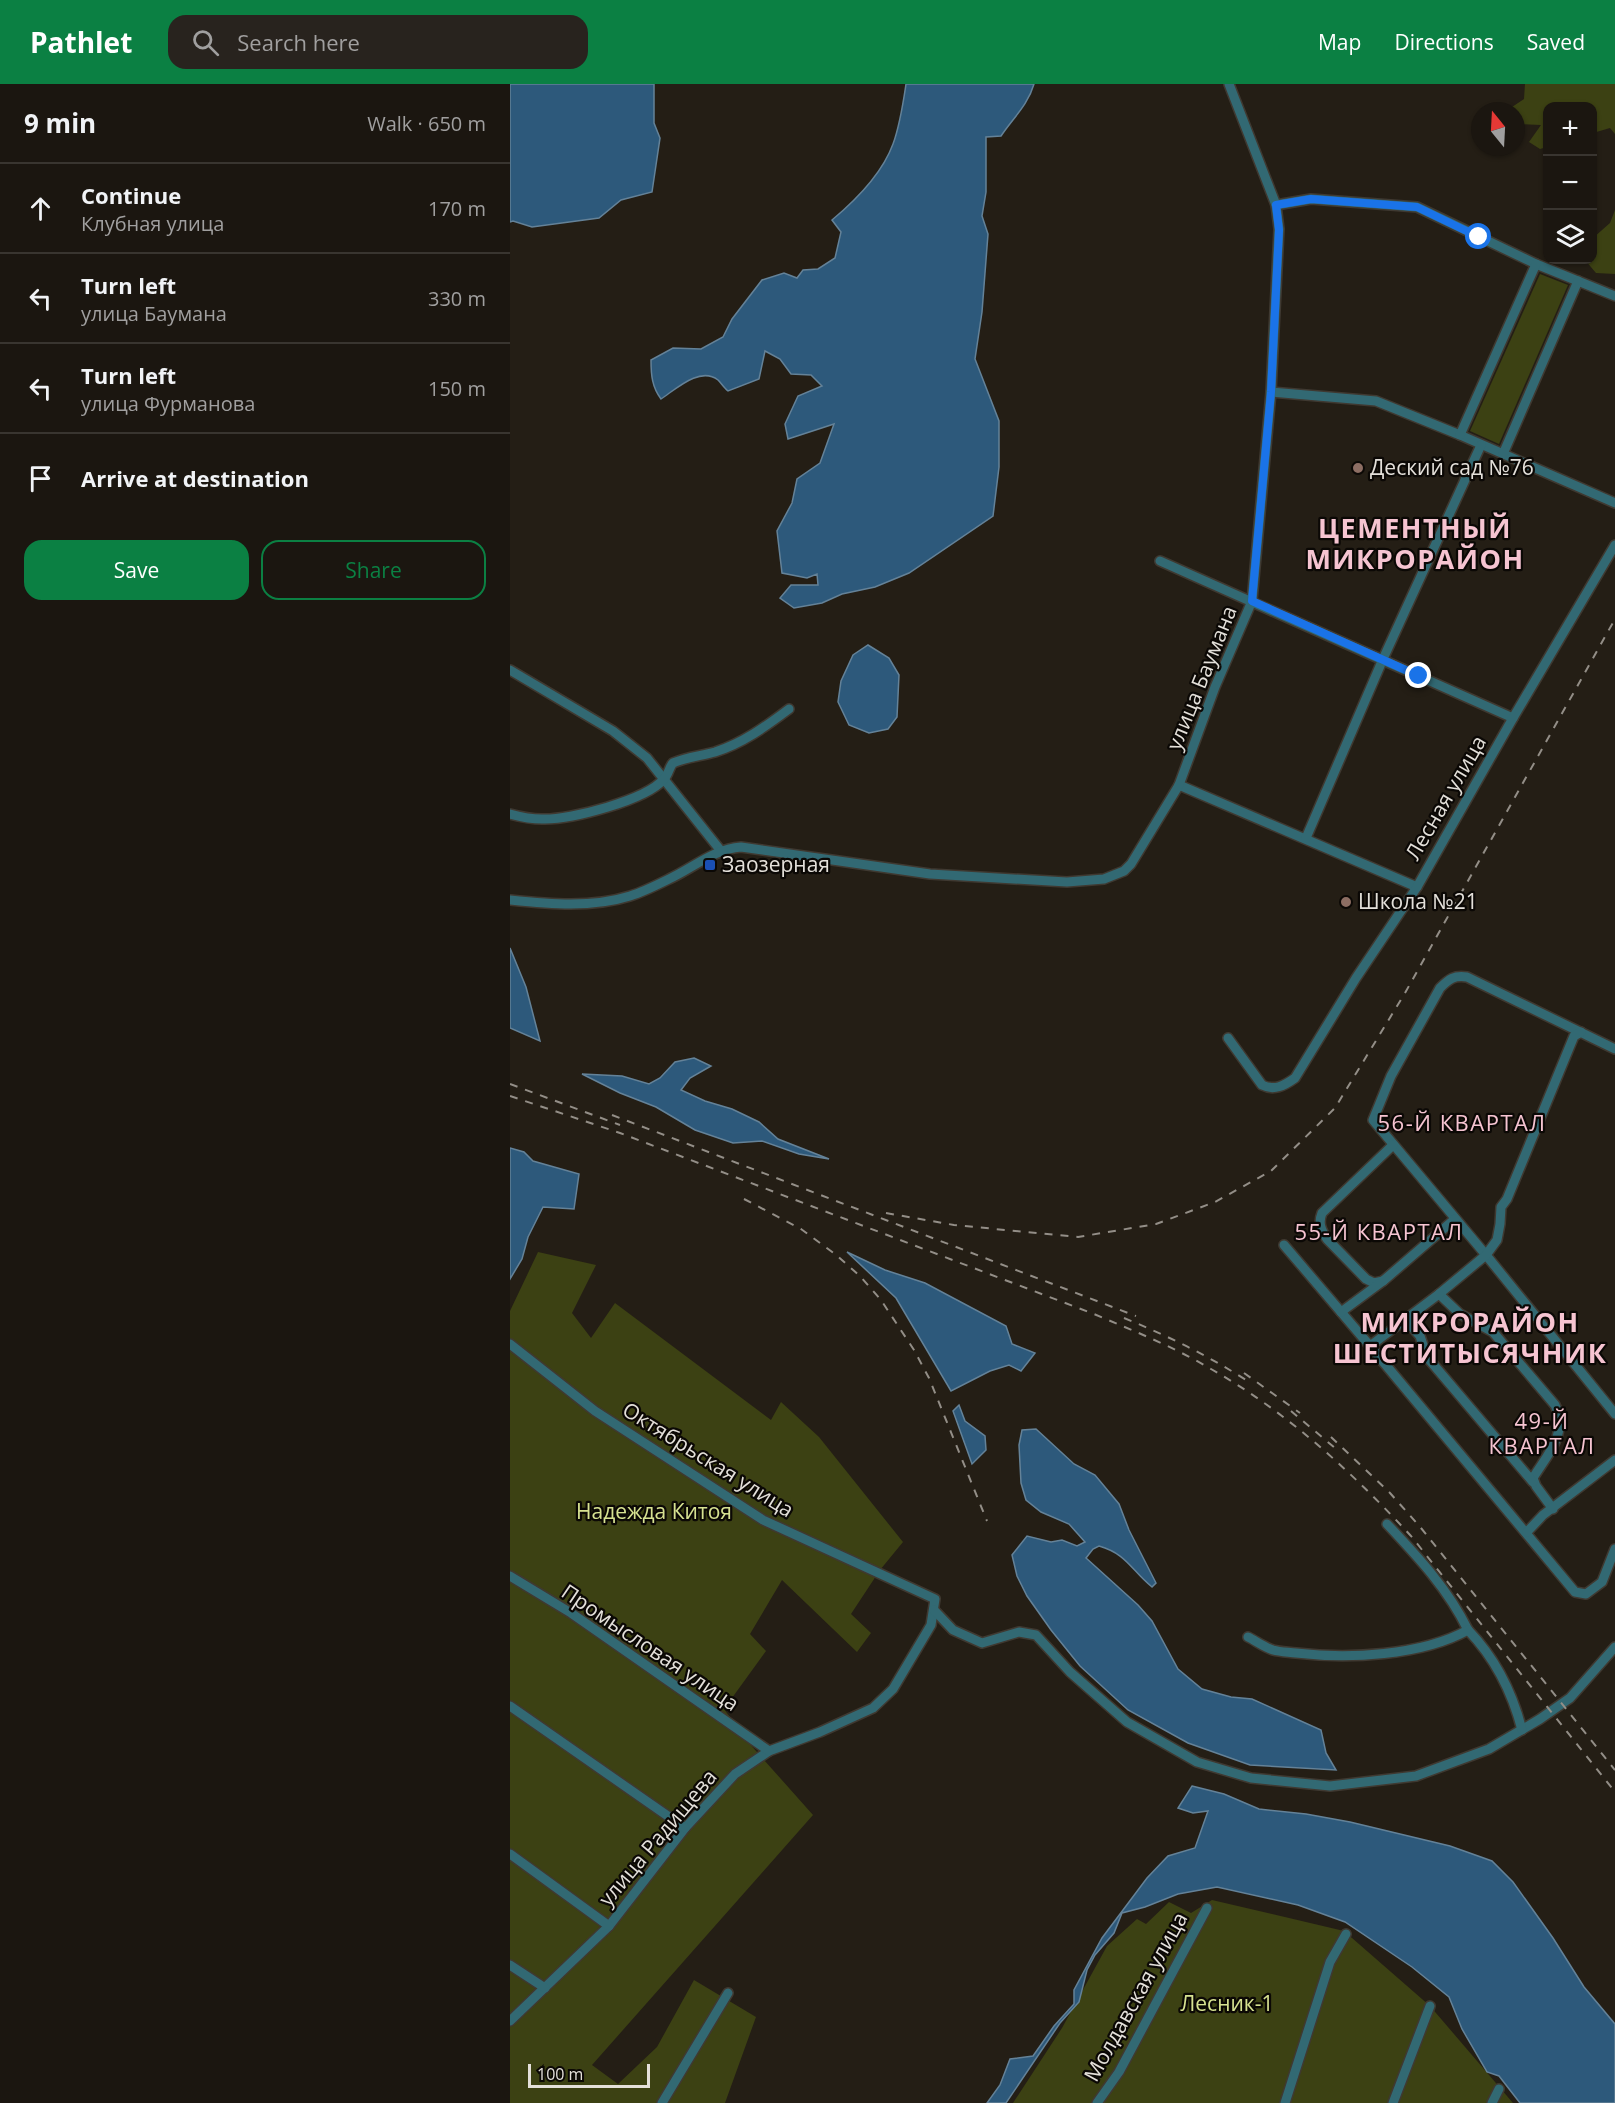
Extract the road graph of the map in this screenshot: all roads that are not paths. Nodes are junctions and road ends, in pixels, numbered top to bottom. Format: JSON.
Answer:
{"nodes":[{"id":1,"x":1229,"y":84,"type":"edge"},
{"id":2,"x":1276,"y":205,"type":"junction"},
{"id":3,"x":1536,"y":264,"type":"junction"},
{"id":4,"x":1578,"y":281,"type":"junction"},
{"id":5,"x":1615,"y":296,"type":"edge"},
{"id":6,"x":1271,"y":392,"type":"junction"},
{"id":7,"x":1460,"y":435,"type":"junction"},
{"id":8,"x":1481,"y":445,"type":"junction"},
{"id":9,"x":1503,"y":454,"type":"junction"},
{"id":10,"x":1615,"y":503,"type":"edge"},
{"id":11,"x":1615,"y":545,"type":"edge"},
{"id":12,"x":1160,"y":561,"type":"dead end"},
{"id":13,"x":1252,"y":601,"type":"junction"},
{"id":14,"x":1383,"y":659,"type":"junction"},
{"id":15,"x":510,"y":670,"type":"edge"},
{"id":16,"x":789,"y":709,"type":"dead end"},
{"id":17,"x":1513,"y":718,"type":"junction"},
{"id":18,"x":665,"y":778,"type":"junction"},
{"id":19,"x":1179,"y":785,"type":"junction"},
{"id":20,"x":510,"y":814,"type":"edge"},
{"id":21,"x":1306,"y":838,"type":"junction"},
{"id":22,"x":721,"y":851,"type":"junction"},
{"id":23,"x":1417,"y":887,"type":"junction"},
{"id":24,"x":510,"y":900,"type":"edge"},
{"id":25,"x":1581,"y":1032,"type":"junction"},
{"id":26,"x":1228,"y":1038,"type":"dead end"},
{"id":27,"x":1615,"y":1049,"type":"edge"},
{"id":28,"x":1393,"y":1145,"type":"junction"},
{"id":29,"x":1455,"y":1219,"type":"junction"},
{"id":30,"x":1284,"y":1245,"type":"dead end"},
{"id":31,"x":1486,"y":1255,"type":"junction"},
{"id":32,"x":1383,"y":1281,"type":"junction"},
{"id":33,"x":1439,"y":1294,"type":"junction"},
{"id":34,"x":1341,"y":1312,"type":"junction"},
{"id":35,"x":1405,"y":1320,"type":"junction"},
{"id":36,"x":510,"y":1344,"type":"edge"},
{"id":37,"x":1371,"y":1346,"type":"junction"},
{"id":38,"x":1615,"y":1414,"type":"edge"},
{"id":39,"x":1615,"y":1460,"type":"edge"},
{"id":40,"x":1533,"y":1482,"type":"junction"},
{"id":41,"x":1553,"y":1509,"type":"junction"},
{"id":42,"x":1388,"y":1524,"type":"dead end"},
{"id":43,"x":1527,"y":1532,"type":"junction"},
{"id":44,"x":1615,"y":1549,"type":"edge"},
{"id":45,"x":510,"y":1576,"type":"edge"},
{"id":46,"x":935,"y":1599,"type":"joint"},
{"id":47,"x":934,"y":1610,"type":"junction"},
{"id":48,"x":1468,"y":1630,"type":"junction"},
{"id":49,"x":1248,"y":1636,"type":"dead end"},
{"id":50,"x":1615,"y":1647,"type":"edge"},
{"id":51,"x":510,"y":1706,"type":"edge"},
{"id":52,"x":1522,"y":1730,"type":"junction"},
{"id":53,"x":769,"y":1751,"type":"junction"},
{"id":54,"x":685,"y":1827,"type":"junction"},
{"id":55,"x":510,"y":1854,"type":"edge"},
{"id":56,"x":1206,"y":1908,"type":"dead end"},
{"id":57,"x":609,"y":1926,"type":"junction"},
{"id":58,"x":1346,"y":1934,"type":"dead end"},
{"id":59,"x":510,"y":1965,"type":"edge"},
{"id":60,"x":545,"y":1988,"type":"junction"},
{"id":61,"x":728,"y":1993,"type":"dead end"},
{"id":62,"x":1430,"y":2006,"type":"dead end"},
{"id":63,"x":510,"y":2021,"type":"edge"},
{"id":64,"x":1499,"y":2089,"type":"dead end"},
{"id":65,"x":662,"y":2103,"type":"edge"},
{"id":66,"x":1097,"y":2103,"type":"edge"},
{"id":67,"x":1285,"y":2103,"type":"edge"},
{"id":68,"x":1393,"y":2103,"type":"edge"},
{"id":69,"x":1492,"y":2103,"type":"edge"}],
"edges":[{"from":1,"to":2,"type":"street","name":"улица Баумана"},
{"from":2,"to":3,"type":"street"},
{"from":2,"to":6,"type":"street","name":"улица Баумана"},
{"from":3,"to":4,"type":"street"},
{"from":3,"to":7,"type":"street"},
{"from":4,"to":5,"type":"street"},
{"from":4,"to":9,"type":"street"},
{"from":6,"to":7,"type":"street"},
{"from":6,"to":13,"type":"street","name":"улица Баумана"},
{"from":7,"to":8,"type":"street"},
{"from":8,"to":9,"type":"street"},
{"from":8,"to":14,"type":"street"},
{"from":9,"to":10,"type":"street"},
{"from":11,"to":17,"type":"street","name":"Лесная улица"},
{"from":12,"to":13,"type":"street"},
{"from":13,"to":14,"type":"street"},
{"from":13,"to":19,"type":"street","name":"улица Баумана"},
{"from":14,"to":17,"type":"street"},
{"from":14,"to":21,"type":"street"},
{"from":15,"to":18,"type":"street"},
{"from":16,"to":18,"type":"street"},
{"from":17,"to":23,"type":"street","name":"Лесная улица"},
{"from":18,"to":20,"type":"street"},
{"from":18,"to":22,"type":"street"},
{"from":19,"to":21,"type":"street"},
{"from":19,"to":22,"type":"street","name":"улица Баумана"},
{"from":21,"to":23,"type":"street"},
{"from":22,"to":24,"type":"street"},
{"from":23,"to":26,"type":"street","name":"Лесная улица"},
{"from":25,"to":27,"type":"street"},
{"from":25,"to":28,"type":"street"},
{"from":25,"to":31,"type":"street"},
{"from":28,"to":29,"type":"street"},
{"from":28,"to":32,"type":"street"},
{"from":29,"to":31,"type":"street"},
{"from":29,"to":32,"type":"street"},
{"from":30,"to":34,"type":"street"},
{"from":31,"to":33,"type":"street"},
{"from":31,"to":38,"type":"street"},
{"from":32,"to":34,"type":"street"},
{"from":33,"to":35,"type":"street"},
{"from":33,"to":40,"type":"street"},
{"from":34,"to":37,"type":"street"},
{"from":35,"to":37,"type":"street"},
{"from":35,"to":40,"type":"street"},
{"from":36,"to":46,"type":"street","name":"Октябрьская улица"},
{"from":37,"to":43,"type":"street"},
{"from":39,"to":41,"type":"street"},
{"from":40,"to":41,"type":"street"},
{"from":41,"to":43,"type":"street"},
{"from":42,"to":48,"type":"street"},
{"from":43,"to":44,"type":"street"},
{"from":45,"to":53,"type":"street","name":"Промысловая улица"},
{"from":46,"to":47,"type":"street","name":"улица Радищева"},
{"from":47,"to":52,"type":"street"},
{"from":47,"to":53,"type":"street","name":"улица Радищева"},
{"from":48,"to":49,"type":"street"},
{"from":48,"to":52,"type":"street"},
{"from":50,"to":52,"type":"street"},
{"from":51,"to":54,"type":"street"},
{"from":53,"to":54,"type":"street","name":"улица Радищева"},
{"from":54,"to":57,"type":"street","name":"улица Радищева"},
{"from":55,"to":57,"type":"street"},
{"from":56,"to":66,"type":"street","name":"Молдавская улица"},
{"from":57,"to":60,"type":"street","name":"улица Радищева"},
{"from":58,"to":67,"type":"street"},
{"from":59,"to":60,"type":"street"},
{"from":60,"to":63,"type":"street","name":"улица Радищева"},
{"from":61,"to":65,"type":"street"},
{"from":62,"to":68,"type":"street"},
{"from":64,"to":69,"type":"street"}]}
